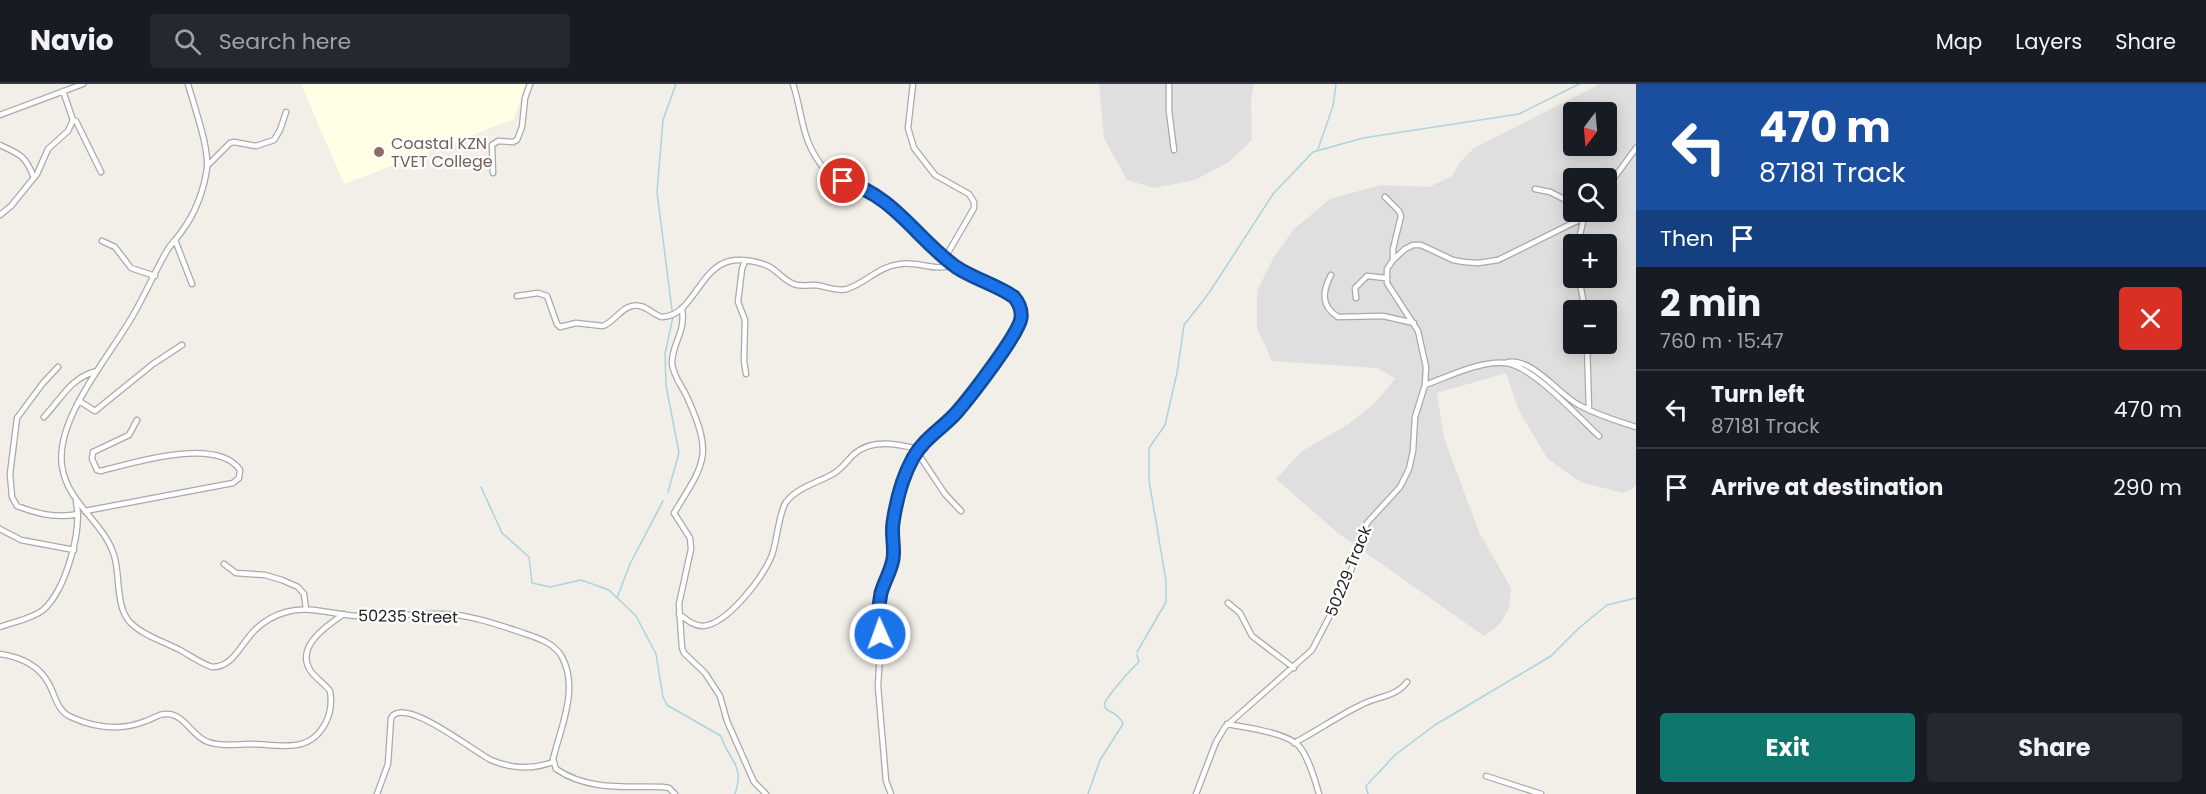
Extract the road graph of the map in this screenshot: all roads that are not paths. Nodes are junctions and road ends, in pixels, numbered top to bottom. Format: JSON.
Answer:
{"nodes":[{"id":1,"x":65,"y":84,"type":"edge"},
{"id":2,"x":83,"y":84,"type":"edge"},
{"id":3,"x":188,"y":84,"type":"edge"},
{"id":4,"x":530,"y":84,"type":"edge"},
{"id":5,"x":793,"y":84,"type":"edge"},
{"id":6,"x":913,"y":84,"type":"edge"},
{"id":7,"x":1170,"y":84,"type":"edge"},
{"id":8,"x":65,"y":91,"type":"junction"},
{"id":9,"x":286,"y":112,"type":"dead end"},
{"id":10,"x":0,"y":116,"type":"edge"},
{"id":11,"x":73,"y":120,"type":"junction"},
{"id":12,"x":0,"y":145,"type":"edge"},
{"id":13,"x":1636,"y":148,"type":"edge"},
{"id":14,"x":1174,"y":150,"type":"dead end"},
{"id":15,"x":207,"y":166,"type":"junction"},
{"id":16,"x":101,"y":172,"type":"dead end"},
{"id":17,"x":493,"y":173,"type":"dead end"},
{"id":18,"x":1617,"y":174,"type":"edge"},
{"id":19,"x":34,"y":178,"type":"junction"},
{"id":20,"x":1535,"y":189,"type":"dead end"},
{"id":21,"x":1385,"y":197,"type":"dead end"},
{"id":22,"x":1563,"y":198,"type":"edge"},
{"id":23,"x":0,"y":215,"type":"edge"},
{"id":24,"x":1576,"y":222,"type":"edge"},
{"id":25,"x":175,"y":240,"type":"junction"},
{"id":26,"x":102,"y":241,"type":"dead end"},
{"id":27,"x":945,"y":258,"type":"junction"},
{"id":28,"x":1393,"y":260,"type":"junction"},
{"id":29,"x":745,"y":261,"type":"junction"},
{"id":30,"x":954,"y":265,"type":"junction"},
{"id":31,"x":1331,"y":275,"type":"dead end"},
{"id":32,"x":155,"y":276,"type":"junction"},
{"id":33,"x":1386,"y":278,"type":"junction"},
{"id":34,"x":192,"y":284,"type":"dead end"},
{"id":35,"x":517,"y":296,"type":"dead end"},
{"id":36,"x":1356,"y":298,"type":"dead end"},
{"id":37,"x":682,"y":308,"type":"junction"},
{"id":38,"x":1414,"y":323,"type":"junction"},
{"id":39,"x":182,"y":345,"type":"dead end"},
{"id":40,"x":1587,"y":354,"type":"edge"},
{"id":41,"x":1505,"y":363,"type":"junction"},
{"id":42,"x":58,"y":367,"type":"dead end"},
{"id":43,"x":97,"y":371,"type":"junction"},
{"id":44,"x":746,"y":374,"type":"dead end"},
{"id":45,"x":1425,"y":385,"type":"junction"},
{"id":46,"x":80,"y":402,"type":"junction"},
{"id":47,"x":1588,"y":410,"type":"junction"},
{"id":48,"x":44,"y":417,"type":"dead end"},
{"id":49,"x":137,"y":420,"type":"dead end"},
{"id":50,"x":1636,"y":427,"type":"edge"},
{"id":51,"x":1599,"y":436,"type":"dead end"},
{"id":52,"x":918,"y":450,"type":"junction"},
{"id":53,"x":75,"y":500,"type":"junction"},
{"id":54,"x":85,"y":511,"type":"junction"},
{"id":55,"x":961,"y":511,"type":"dead end"},
{"id":56,"x":78,"y":514,"type":"junction"},
{"id":57,"x":0,"y":528,"type":"edge"},
{"id":58,"x":74,"y":550,"type":"junction"},
{"id":59,"x":224,"y":564,"type":"dead end"},
{"id":60,"x":1228,"y":603,"type":"dead end"},
{"id":61,"x":306,"y":609,"type":"junction"},
{"id":62,"x":344,"y":614,"type":"junction"},
{"id":63,"x":679,"y":614,"type":"junction"},
{"id":64,"x":0,"y":627,"type":"edge"},
{"id":65,"x":0,"y":654,"type":"edge"},
{"id":66,"x":1294,"y":668,"type":"junction"},
{"id":67,"x":1407,"y":682,"type":"dead end"},
{"id":68,"x":1227,"y":724,"type":"junction"},
{"id":69,"x":1294,"y":742,"type":"junction"},
{"id":70,"x":553,"y":762,"type":"junction"},
{"id":71,"x":1486,"y":776,"type":"dead end"},
{"id":72,"x":377,"y":794,"type":"edge"},
{"id":73,"x":675,"y":794,"type":"edge"},
{"id":74,"x":766,"y":794,"type":"edge"},
{"id":75,"x":891,"y":794,"type":"edge"},
{"id":76,"x":1196,"y":794,"type":"edge"},
{"id":77,"x":1319,"y":794,"type":"edge"},
{"id":78,"x":1541,"y":794,"type":"edge"}],
"edges":[{"from":1,"to":8,"type":"street"},
{"from":2,"to":8,"type":"street"},
{"from":3,"to":15,"type":"street","name":"50235 Street"},
{"from":4,"to":17,"type":"street"},
{"from":5,"to":27,"type":"street"},
{"from":6,"to":27,"type":"street"},
{"from":7,"to":14,"type":"street"},
{"from":8,"to":10,"type":"street"},
{"from":8,"to":11,"type":"street"},
{"from":9,"to":15,"type":"street"},
{"from":11,"to":16,"type":"street"},
{"from":11,"to":19,"type":"street"},
{"from":12,"to":19,"type":"street"},
{"from":13,"to":18,"type":"street"},
{"from":15,"to":25,"type":"street","name":"50235 Street"},
{"from":19,"to":23,"type":"street"},
{"from":20,"to":22,"type":"street"},
{"from":21,"to":28,"type":"street"},
{"from":24,"to":28,"type":"street"},
{"from":25,"to":32,"type":"street","name":"50235 Street"},
{"from":25,"to":34,"type":"street"},
{"from":26,"to":32,"type":"street"},
{"from":27,"to":30,"type":"street"},
{"from":28,"to":33,"type":"street"},
{"from":29,"to":30,"type":"street"},
{"from":29,"to":37,"type":"street"},
{"from":29,"to":44,"type":"street"},
{"from":30,"to":52,"type":"street"},
{"from":31,"to":38,"type":"street"},
{"from":32,"to":43,"type":"street","name":"50235 Street"},
{"from":33,"to":36,"type":"street"},
{"from":33,"to":38,"type":"street","name":"50229 Track"},
{"from":35,"to":37,"type":"street"},
{"from":37,"to":63,"type":"street"},
{"from":38,"to":45,"type":"street","name":"50229 Track"},
{"from":39,"to":46,"type":"street"},
{"from":40,"to":47,"type":"street"},
{"from":41,"to":45,"type":"street"},
{"from":41,"to":47,"type":"street"},
{"from":41,"to":51,"type":"street"},
{"from":42,"to":56,"type":"street"},
{"from":43,"to":46,"type":"street","name":"50235 Street"},
{"from":43,"to":48,"type":"street"},
{"from":45,"to":66,"type":"street","name":"50229 Track"},
{"from":46,"to":53,"type":"street","name":"50235 Street"},
{"from":47,"to":50,"type":"street"},
{"from":49,"to":54,"type":"street"},
{"from":52,"to":55,"type":"street"},
{"from":52,"to":63,"type":"street"},
{"from":52,"to":75,"type":"street"},
{"from":53,"to":54,"type":"street","name":"50235 Street"},
{"from":53,"to":56,"type":"street"},
{"from":54,"to":61,"type":"street","name":"50235 Street"},
{"from":56,"to":58,"type":"street"},
{"from":57,"to":58,"type":"street"},
{"from":58,"to":64,"type":"street"},
{"from":59,"to":61,"type":"street"},
{"from":60,"to":66,"type":"street"},
{"from":61,"to":62,"type":"street","name":"50235 Street"},
{"from":62,"to":65,"type":"street"},
{"from":62,"to":70,"type":"street","name":"50235 Street"},
{"from":63,"to":74,"type":"street"},
{"from":66,"to":68,"type":"street","name":"50229 Track"},
{"from":67,"to":69,"type":"street"},
{"from":68,"to":69,"type":"street"},
{"from":68,"to":76,"type":"street","name":"50229 Track"},
{"from":69,"to":77,"type":"street"},
{"from":70,"to":72,"type":"street"},
{"from":70,"to":73,"type":"street"},
{"from":71,"to":78,"type":"street"}]}
